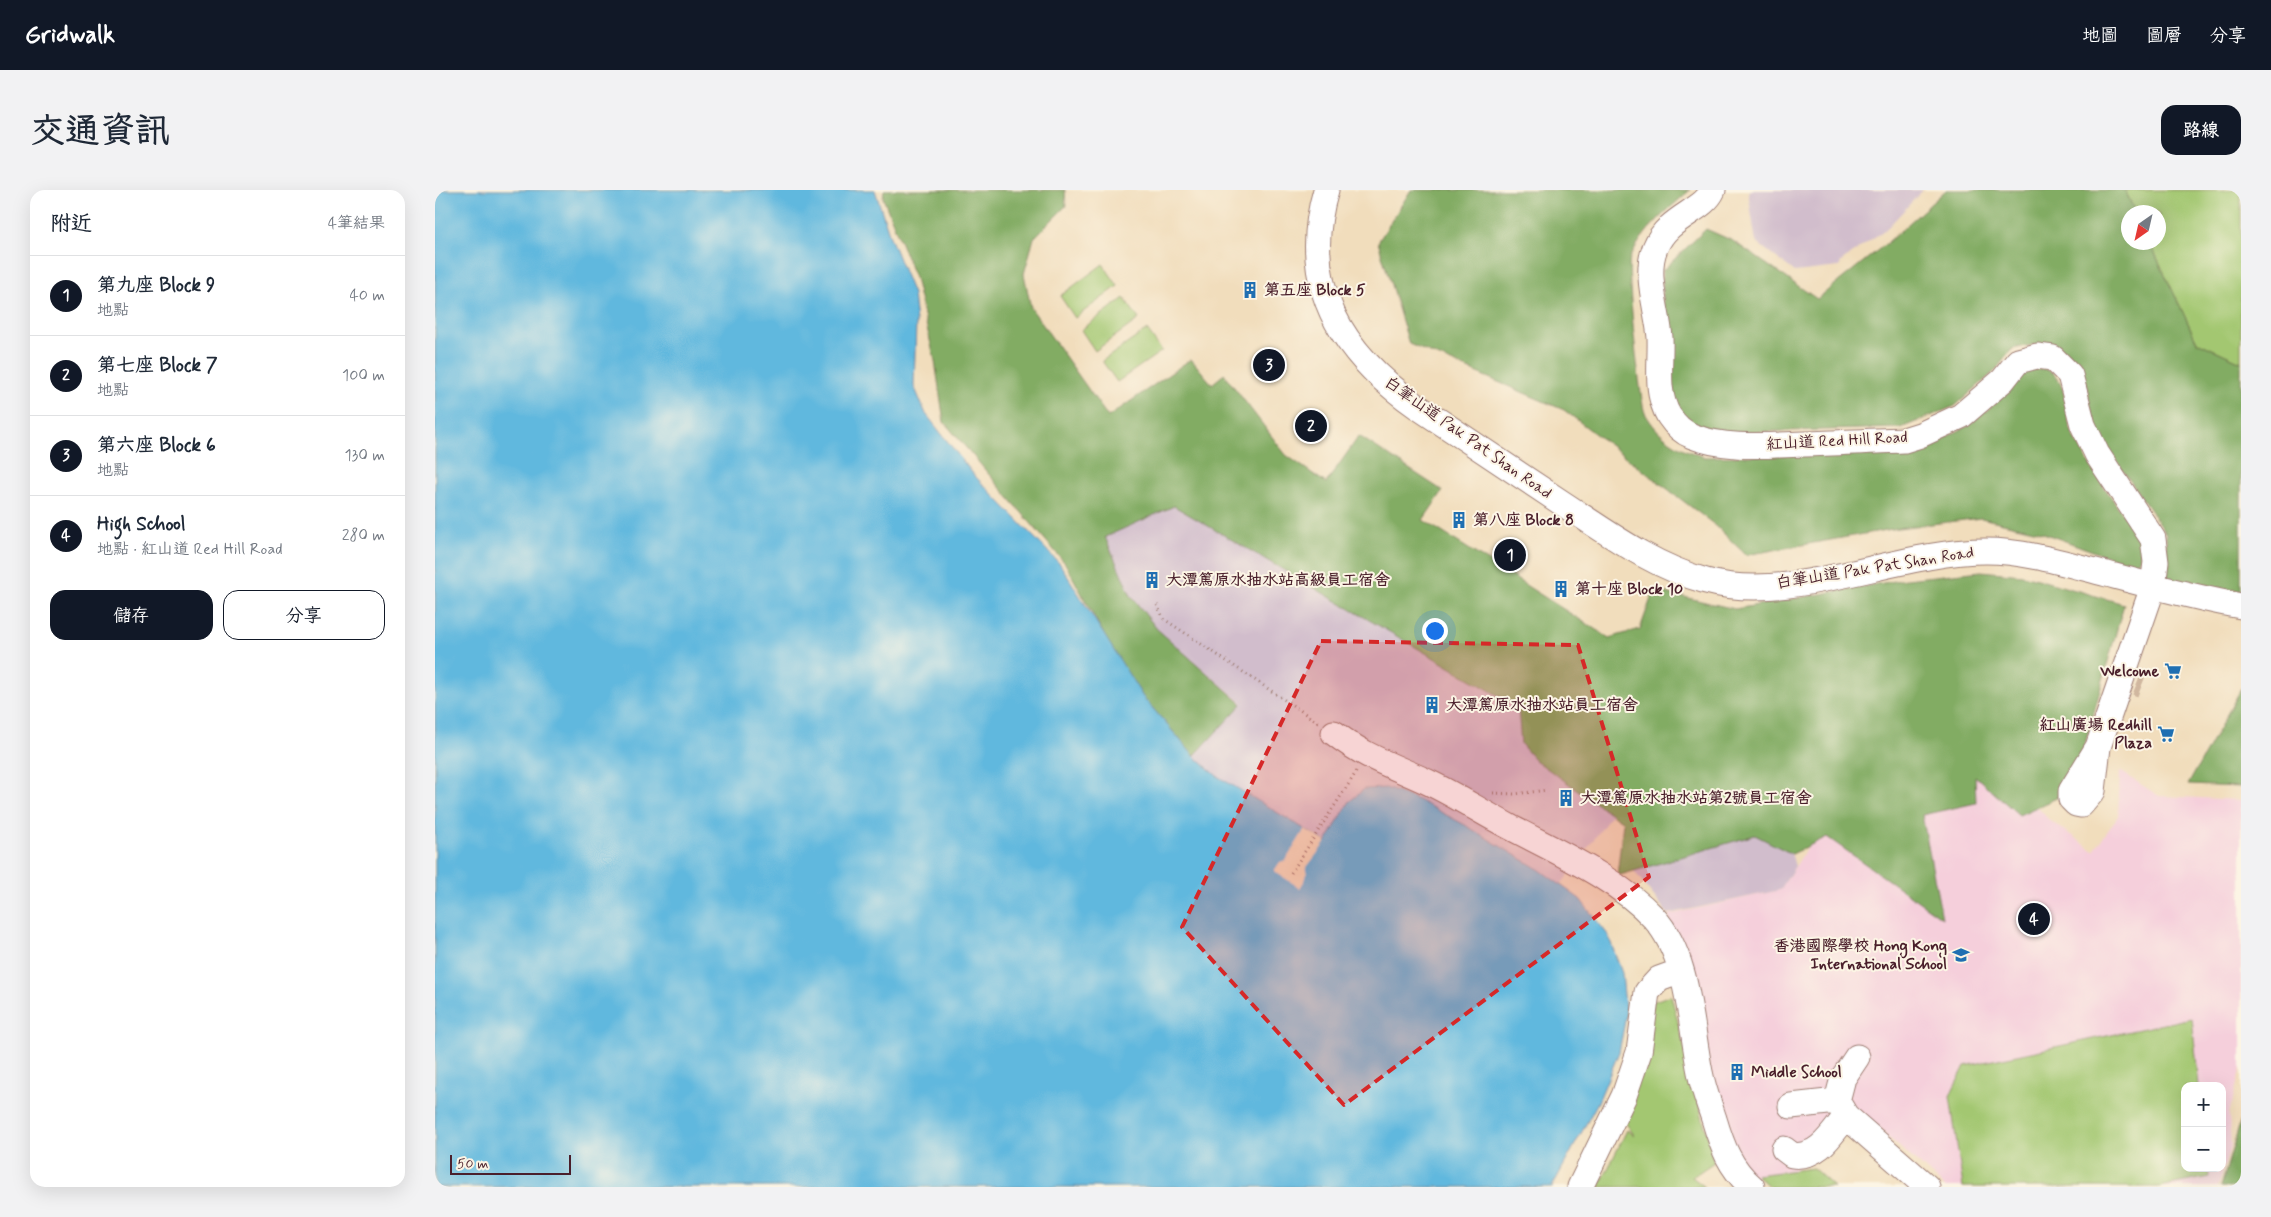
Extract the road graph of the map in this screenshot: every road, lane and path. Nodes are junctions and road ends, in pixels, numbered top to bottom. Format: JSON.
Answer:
{"nodes":[{"id":1,"x":1326,"y":190,"type":"edge"},
{"id":2,"x":1713,"y":190,"type":"edge"},
{"id":3,"x":2143,"y":584,"type":"junction"},
{"id":4,"x":1157,"y":605,"type":"dead end"},
{"id":5,"x":2241,"y":606,"type":"edge"},
{"id":6,"x":1334,"y":733,"type":"joint"},
{"id":7,"x":2098,"y":747,"type":"dead end"},
{"id":8,"x":1367,"y":756,"type":"junction"},
{"id":9,"x":1547,"y":790,"type":"dead end"},
{"id":10,"x":1491,"y":793,"type":"dead end"},
{"id":11,"x":1291,"y":874,"type":"dead end"},
{"id":12,"x":1681,"y":971,"type":"junction"},
{"id":13,"x":1857,"y":1057,"type":"dead end"},
{"id":14,"x":1791,"y":1106,"type":"dead end"},
{"id":15,"x":1841,"y":1108,"type":"junction"},
{"id":16,"x":1784,"y":1149,"type":"dead end"},
{"id":17,"x":1580,"y":1187,"type":"edge"},
{"id":18,"x":1752,"y":1187,"type":"edge"},
{"id":19,"x":1927,"y":1187,"type":"edge"}],
"edges":[{"from":1,"to":3,"type":"street","name":"白筆山道 Pak Pat Shan Road"},
{"from":2,"to":3,"type":"street","name":"紅山道 Red Hill Road"},
{"from":3,"to":5,"type":"street","name":"白筆山道 Pak Pat Shan Road"},
{"from":3,"to":7,"type":"street","name":"紅山道 Red Hill Road"},
{"from":4,"to":6,"type":"path"},
{"from":6,"to":8,"type":"street"},
{"from":8,"to":11,"type":"path"},
{"from":8,"to":12,"type":"street"},
{"from":9,"to":10,"type":"path"},
{"from":12,"to":17,"type":"street"},
{"from":12,"to":18,"type":"street"},
{"from":13,"to":15,"type":"street"},
{"from":14,"to":15,"type":"street"},
{"from":15,"to":16,"type":"street"},
{"from":15,"to":19,"type":"street"}]}
